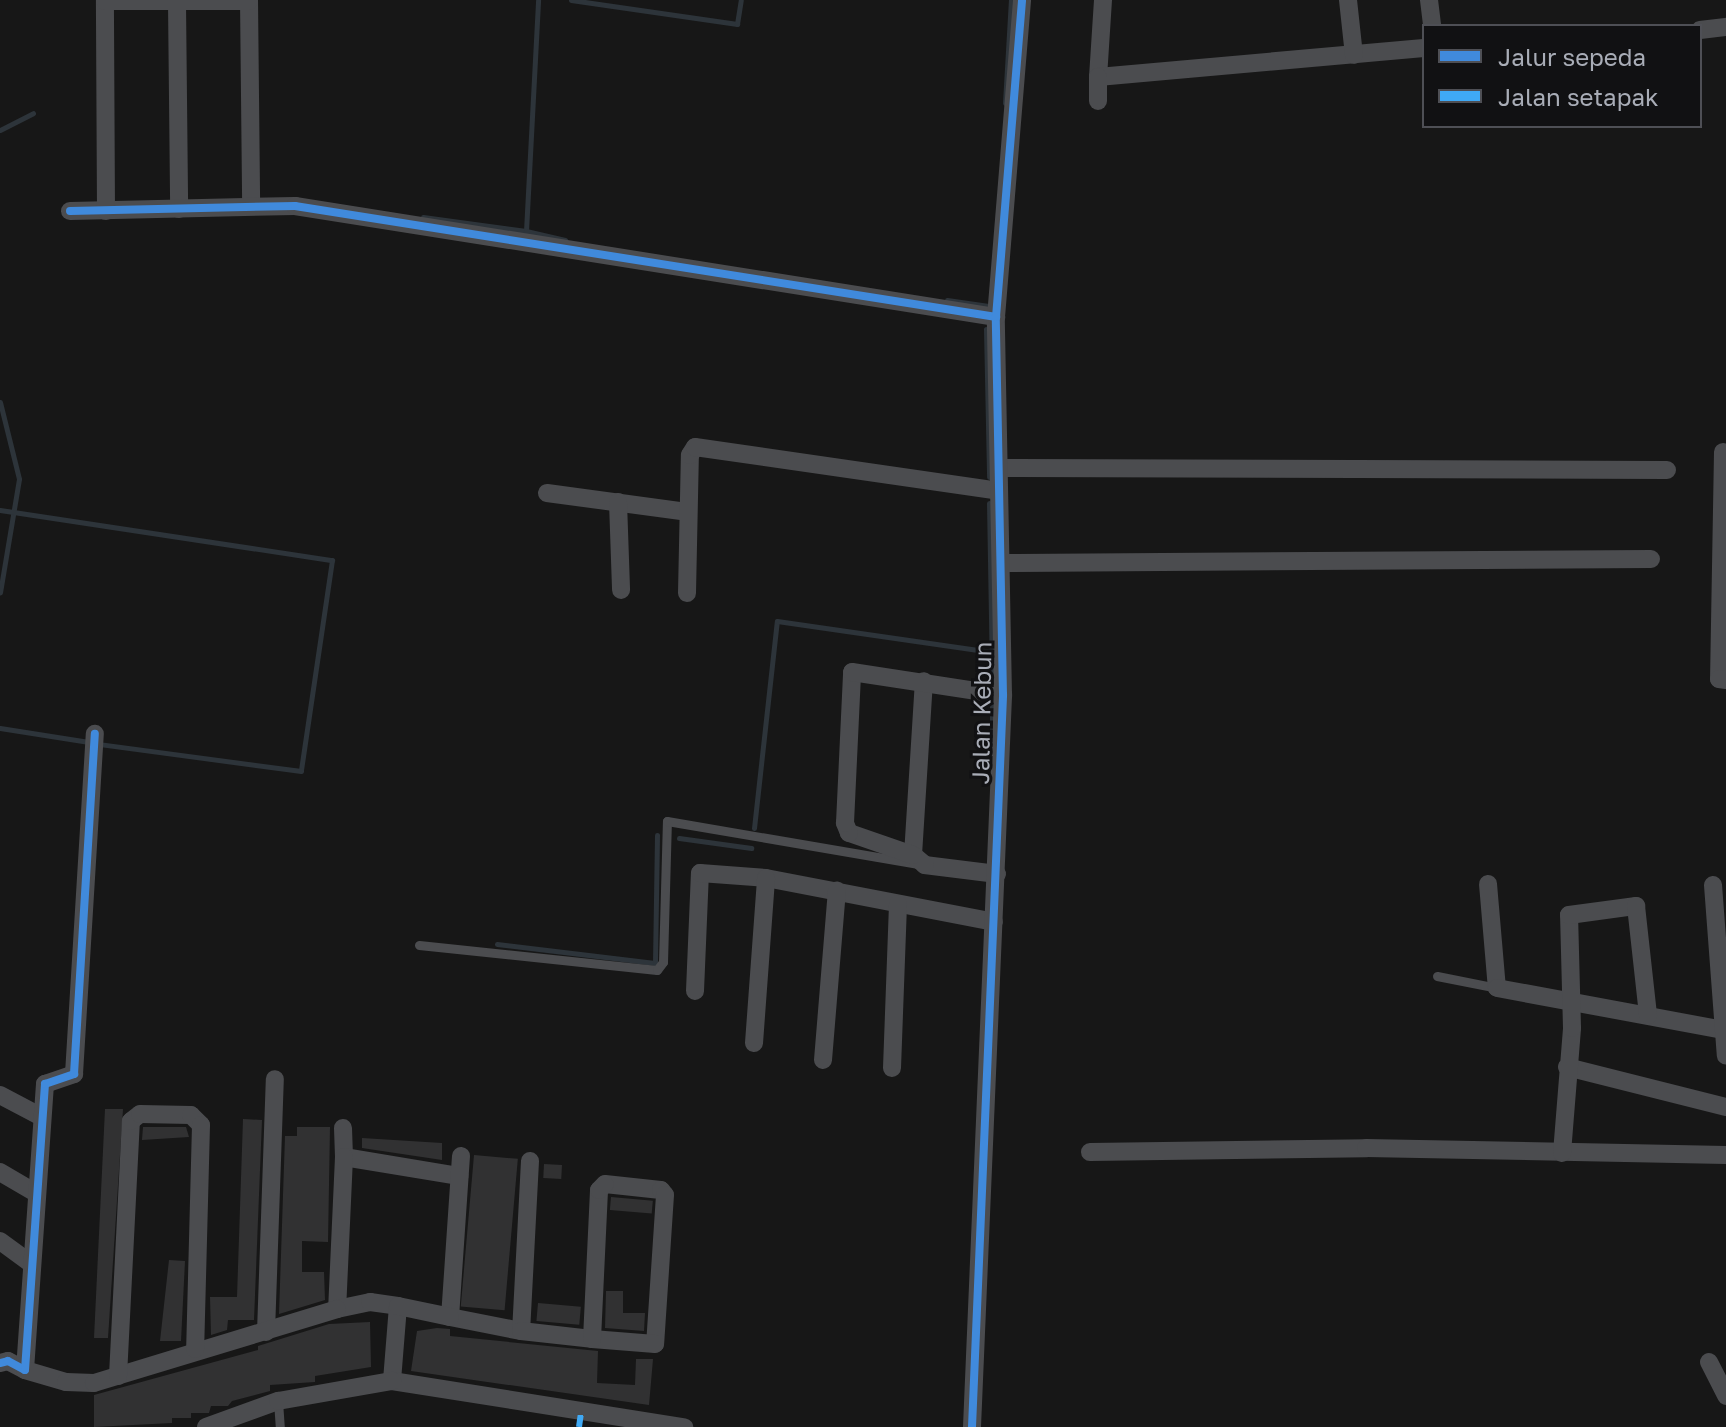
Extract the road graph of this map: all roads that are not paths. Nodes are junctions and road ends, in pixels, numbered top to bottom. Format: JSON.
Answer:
{"nodes":[{"id":1,"x":1022,"y":0,"type":"edge"},
{"id":2,"x":1103,"y":0,"type":"edge"},
{"id":3,"x":1109,"y":0,"type":"edge"},
{"id":4,"x":1348,"y":0,"type":"edge"},
{"id":5,"x":1429,"y":0,"type":"edge"},
{"id":6,"x":105,"y":1,"type":"edge"},
{"id":7,"x":249,"y":1,"type":"edge"},
{"id":8,"x":177,"y":3,"type":"junction"},
{"id":9,"x":1432,"y":24,"type":"edge"},
{"id":10,"x":1726,"y":27,"type":"edge"},
{"id":11,"x":1702,"y":30,"type":"edge"},
{"id":12,"x":1422,"y":48,"type":"edge"},
{"id":13,"x":1354,"y":55,"type":"junction"},
{"id":14,"x":1098,"y":77,"type":"junction"},
{"id":15,"x":1098,"y":101,"type":"dead end"},
{"id":16,"x":251,"y":206,"type":"junction"},
{"id":17,"x":179,"y":209,"type":"junction"},
{"id":18,"x":70,"y":211,"type":"dead end"},
{"id":19,"x":106,"y":211,"type":"junction"},
{"id":20,"x":996,"y":317,"type":"junction"},
{"id":21,"x":1723,"y":452,"type":"dead end"},
{"id":22,"x":1000,"y":468,"type":"junction"},
{"id":23,"x":1667,"y":470,"type":"dead end"},
{"id":24,"x":999,"y":491,"type":"junction"},
{"id":25,"x":547,"y":493,"type":"dead end"},
{"id":26,"x":618,"y":502,"type":"junction"},
{"id":27,"x":687,"y":512,"type":"junction"},
{"id":28,"x":1724,"y":535,"type":"edge"},
{"id":29,"x":1651,"y":559,"type":"dead end"},
{"id":30,"x":1002,"y":563,"type":"junction"},
{"id":31,"x":621,"y":590,"type":"dead end"},
{"id":32,"x":687,"y":593,"type":"dead end"},
{"id":33,"x":1723,"y":608,"type":"edge"},
{"id":34,"x":1726,"y":680,"type":"edge"},
{"id":35,"x":924,"y":681,"type":"junction"},
{"id":36,"x":1003,"y":695,"type":"junction"},
{"id":37,"x":95,"y":734,"type":"dead end"},
{"id":38,"x":919,"y":860,"type":"junction"},
{"id":39,"x":997,"y":874,"type":"junction"},
{"id":40,"x":766,"y":878,"type":"junction"},
{"id":41,"x":1488,"y":884,"type":"dead end"},
{"id":42,"x":1713,"y":885,"type":"dead end"},
{"id":43,"x":837,"y":891,"type":"junction"},
{"id":44,"x":898,"y":904,"type":"junction"},
{"id":45,"x":994,"y":922,"type":"junction"},
{"id":46,"x":419,"y":945,"type":"dead end"},
{"id":47,"x":1437,"y":976,"type":"dead end"},
{"id":48,"x":1497,"y":988,"type":"junction"},
{"id":49,"x":695,"y":991,"type":"dead end"},
{"id":50,"x":1572,"y":1002,"type":"junction"},
{"id":51,"x":1648,"y":1015,"type":"junction"},
{"id":52,"x":1724,"y":1030,"type":"junction"},
{"id":53,"x":754,"y":1043,"type":"dead end"},
{"id":54,"x":1726,"y":1056,"type":"edge"},
{"id":55,"x":823,"y":1060,"type":"dead end"},
{"id":56,"x":1567,"y":1067,"type":"junction"},
{"id":57,"x":892,"y":1068,"type":"dead end"},
{"id":58,"x":275,"y":1079,"type":"dead end"},
{"id":59,"x":0,"y":1095,"type":"edge"},
{"id":60,"x":1726,"y":1107,"type":"edge"},
{"id":61,"x":40,"y":1116,"type":"junction"},
{"id":62,"x":343,"y":1128,"type":"dead end"},
{"id":63,"x":1090,"y":1152,"type":"dead end"},
{"id":64,"x":1562,"y":1153,"type":"junction"},
{"id":65,"x":1726,"y":1155,"type":"edge"},
{"id":66,"x":461,"y":1156,"type":"dead end"},
{"id":67,"x":344,"y":1157,"type":"junction"},
{"id":68,"x":530,"y":1161,"type":"dead end"},
{"id":69,"x":0,"y":1172,"type":"edge"},
{"id":70,"x":459,"y":1176,"type":"junction"},
{"id":71,"x":36,"y":1193,"type":"junction"},
{"id":72,"x":0,"y":1241,"type":"edge"},
{"id":73,"x":32,"y":1264,"type":"junction"},
{"id":74,"x":398,"y":1306,"type":"junction"},
{"id":75,"x":337,"y":1309,"type":"junction"},
{"id":76,"x":450,"y":1317,"type":"junction"},
{"id":77,"x":521,"y":1331,"type":"junction"},
{"id":78,"x":266,"y":1332,"type":"junction"},
{"id":79,"x":592,"y":1339,"type":"junction"},
{"id":80,"x":195,"y":1349,"type":"junction"},
{"id":81,"x":1709,"y":1362,"type":"dead end"},
{"id":82,"x":0,"y":1363,"type":"edge"},
{"id":83,"x":25,"y":1370,"type":"junction"},
{"id":84,"x":118,"y":1376,"type":"junction"},
{"id":85,"x":392,"y":1381,"type":"junction"},
{"id":86,"x":1726,"y":1396,"type":"edge"},
{"id":87,"x":278,"y":1401,"type":"junction"},
{"id":88,"x":580,"y":1420,"type":"edge"},
{"id":89,"x":628,"y":1423,"type":"edge"},
{"id":90,"x":206,"y":1427,"type":"edge"},
{"id":91,"x":280,"y":1427,"type":"edge"},
{"id":92,"x":684,"y":1427,"type":"edge"},
{"id":93,"x":972,"y":1427,"type":"edge"}],
"edges":[{"from":1,"to":20,"type":"street","name":"Jalan Kebun"},
{"from":2,"to":3,"type":"street"},
{"from":2,"to":14,"type":"street"},
{"from":4,"to":13,"type":"street"},
{"from":5,"to":9,"type":"street"},
{"from":6,"to":8,"type":"street"},
{"from":6,"to":19,"type":"street"},
{"from":7,"to":8,"type":"street"},
{"from":7,"to":16,"type":"street"},
{"from":8,"to":17,"type":"street"},
{"from":10,"to":11,"type":"street"},
{"from":12,"to":13,"type":"street"},
{"from":13,"to":14,"type":"street"},
{"from":14,"to":15,"type":"street"},
{"from":16,"to":17,"type":"street"},
{"from":16,"to":20,"type":"street"},
{"from":17,"to":19,"type":"street"},
{"from":18,"to":19,"type":"street"},
{"from":20,"to":22,"type":"street","name":"Jalan Kebun"},
{"from":21,"to":28,"type":"street"},
{"from":22,"to":23,"type":"street"},
{"from":22,"to":24,"type":"street","name":"Jalan Kebun"},
{"from":24,"to":27,"type":"street"},
{"from":24,"to":30,"type":"street","name":"Jalan Kebun"},
{"from":25,"to":26,"type":"street"},
{"from":26,"to":27,"type":"street"},
{"from":26,"to":31,"type":"street"},
{"from":27,"to":32,"type":"street"},
{"from":28,"to":33,"type":"street"},
{"from":29,"to":30,"type":"street"},
{"from":30,"to":36,"type":"street","name":"Jalan Kebun"},
{"from":33,"to":34,"type":"street"},
{"from":35,"to":36,"type":"street"},
{"from":35,"to":38,"type":"street"},
{"from":35,"to":38,"type":"street"},
{"from":36,"to":39,"type":"street","name":"Jalan Kebun"},
{"from":37,"to":61,"type":"street"},
{"from":38,"to":39,"type":"street"},
{"from":38,"to":46,"type":"lane"},
{"from":39,"to":45,"type":"street","name":"Jalan Kebun"},
{"from":40,"to":43,"type":"street"},
{"from":40,"to":49,"type":"street"},
{"from":40,"to":53,"type":"street"},
{"from":41,"to":48,"type":"street"},
{"from":42,"to":52,"type":"street"},
{"from":43,"to":44,"type":"street"},
{"from":43,"to":55,"type":"street"},
{"from":44,"to":45,"type":"street"},
{"from":44,"to":57,"type":"street"},
{"from":45,"to":93,"type":"street","name":"Jalan Kebun"},
{"from":47,"to":48,"type":"lane"},
{"from":48,"to":50,"type":"street"},
{"from":50,"to":51,"type":"street"},
{"from":50,"to":51,"type":"street"},
{"from":50,"to":56,"type":"street"},
{"from":51,"to":52,"type":"street"},
{"from":52,"to":54,"type":"street"},
{"from":56,"to":60,"type":"street"},
{"from":56,"to":64,"type":"street"},
{"from":58,"to":78,"type":"street"},
{"from":59,"to":61,"type":"street"},
{"from":61,"to":71,"type":"street"},
{"from":62,"to":67,"type":"street"},
{"from":63,"to":64,"type":"street"},
{"from":64,"to":65,"type":"street"},
{"from":66,"to":70,"type":"street"},
{"from":67,"to":70,"type":"street"},
{"from":67,"to":75,"type":"street"},
{"from":68,"to":77,"type":"street"},
{"from":69,"to":71,"type":"street"},
{"from":70,"to":76,"type":"street"},
{"from":71,"to":73,"type":"street"},
{"from":72,"to":73,"type":"street"},
{"from":73,"to":83,"type":"street"},
{"from":74,"to":75,"type":"street"},
{"from":74,"to":76,"type":"street"},
{"from":74,"to":85,"type":"street"},
{"from":75,"to":78,"type":"street"},
{"from":76,"to":77,"type":"street"},
{"from":77,"to":79,"type":"street"},
{"from":78,"to":80,"type":"street"},
{"from":79,"to":79,"type":"street"},
{"from":80,"to":84,"type":"street"},
{"from":80,"to":84,"type":"street"},
{"from":81,"to":86,"type":"street"},
{"from":82,"to":83,"type":"street"},
{"from":83,"to":84,"type":"street"},
{"from":85,"to":87,"type":"street"},
{"from":85,"to":88,"type":"street"},
{"from":87,"to":90,"type":"street"},
{"from":87,"to":91,"type":"lane"},
{"from":88,"to":89,"type":"street"},
{"from":89,"to":92,"type":"street"}]}
